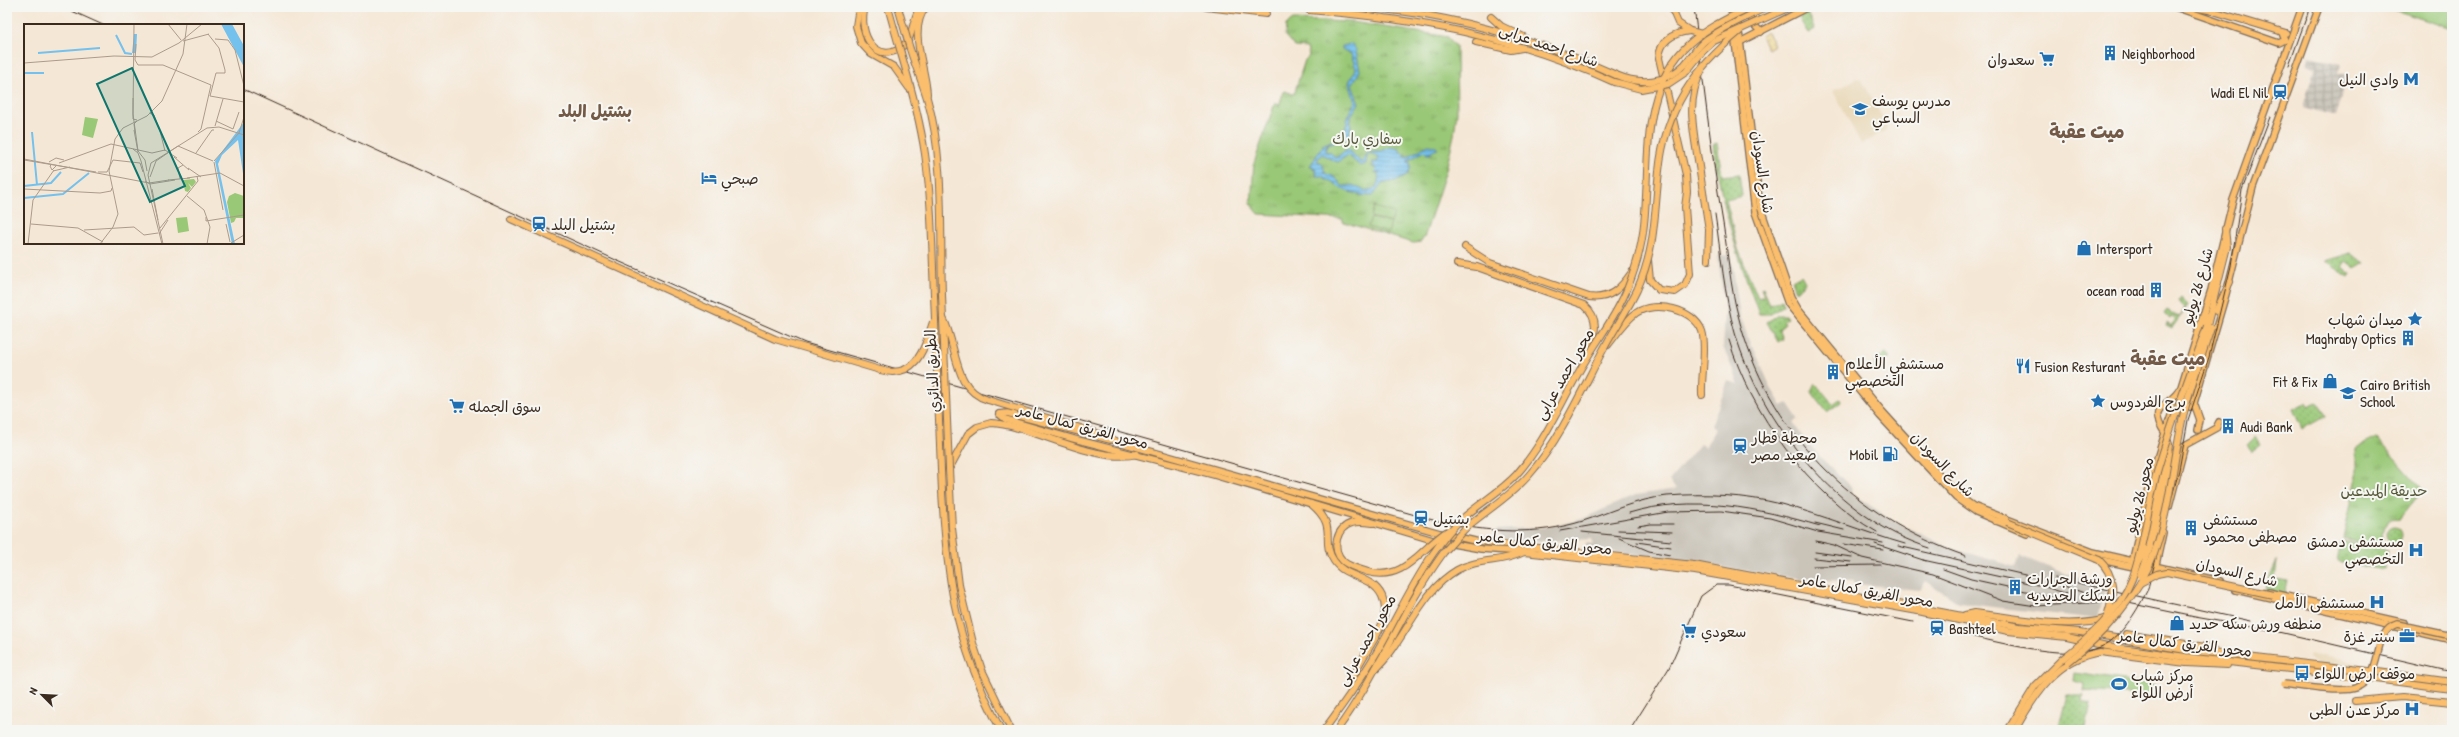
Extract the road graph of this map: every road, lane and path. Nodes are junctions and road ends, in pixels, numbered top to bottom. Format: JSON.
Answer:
{"nodes":[{"id":1,"x":859,"y":7,"type":"edge"},
{"id":2,"x":865,"y":7,"type":"edge"},
{"id":3,"x":888,"y":7,"type":"edge"},
{"id":4,"x":898,"y":7,"type":"edge"},
{"id":5,"x":920,"y":7,"type":"edge"},
{"id":6,"x":926,"y":7,"type":"edge"},
{"id":7,"x":1206,"y":7,"type":"edge"},
{"id":8,"x":1362,"y":7,"type":"edge"},
{"id":9,"x":1671,"y":7,"type":"edge"},
{"id":10,"x":1733,"y":7,"type":"edge"},
{"id":11,"x":1749,"y":7,"type":"edge"},
{"id":12,"x":1767,"y":7,"type":"edge"},
{"id":13,"x":1790,"y":7,"type":"edge"},
{"id":14,"x":1808,"y":7,"type":"edge"},
{"id":15,"x":2175,"y":7,"type":"edge"},
{"id":16,"x":2190,"y":7,"type":"edge"},
{"id":17,"x":2302,"y":7,"type":"edge"},
{"id":18,"x":2319,"y":7,"type":"edge"},
{"id":19,"x":1309,"y":10,"type":"dead end"},
{"id":20,"x":1266,"y":14,"type":"dead end"},
{"id":21,"x":1491,"y":17,"type":"dead end"},
{"id":22,"x":1690,"y":31,"type":"junction"},
{"id":23,"x":1740,"y":31,"type":"junction"},
{"id":24,"x":1718,"y":32,"type":"junction"},
{"id":25,"x":1761,"y":32,"type":"junction"},
{"id":26,"x":2293,"y":32,"type":"junction"},
{"id":27,"x":2282,"y":33,"type":"junction"},
{"id":28,"x":1476,"y":42,"type":"dead end"},
{"id":29,"x":1532,"y":42,"type":"junction"},
{"id":30,"x":1738,"y":43,"type":"junction"},
{"id":31,"x":1522,"y":48,"type":"junction"},
{"id":32,"x":899,"y":51,"type":"junction"},
{"id":33,"x":1706,"y":62,"type":"junction"},
{"id":34,"x":913,"y":94,"type":"junction"},
{"id":35,"x":927,"y":97,"type":"junction"},
{"id":36,"x":511,"y":219,"type":"dead end"},
{"id":37,"x":2225,"y":228,"type":"junction"},
{"id":38,"x":1465,"y":247,"type":"dead end"},
{"id":39,"x":1648,"y":259,"type":"junction"},
{"id":40,"x":1708,"y":260,"type":"dead end"},
{"id":41,"x":1458,"y":264,"type":"dead end"},
{"id":42,"x":1634,"y":269,"type":"junction"},
{"id":43,"x":1779,"y":273,"type":"junction"},
{"id":44,"x":2230,"y":282,"type":"junction"},
{"id":45,"x":2216,"y":293,"type":"junction"},
{"id":46,"x":942,"y":316,"type":"junction"},
{"id":47,"x":934,"y":317,"type":"junction"},
{"id":48,"x":2209,"y":327,"type":"junction"},
{"id":49,"x":2198,"y":328,"type":"junction"},
{"id":50,"x":1603,"y":351,"type":"junction"},
{"id":51,"x":1585,"y":361,"type":"junction"},
{"id":52,"x":2184,"y":378,"type":"junction"},
{"id":53,"x":2199,"y":384,"type":"junction"},
{"id":54,"x":1702,"y":395,"type":"dead end"},
{"id":55,"x":2190,"y":407,"type":"dead end"},
{"id":56,"x":2219,"y":422,"type":"dead end"},
{"id":57,"x":2198,"y":430,"type":"dead end"},
{"id":58,"x":2165,"y":433,"type":"junction"},
{"id":59,"x":2180,"y":440,"type":"dead end"},
{"id":60,"x":1121,"y":443,"type":"junction"},
{"id":61,"x":2172,"y":450,"type":"junction"},
{"id":62,"x":1137,"y":454,"type":"junction"},
{"id":63,"x":949,"y":469,"type":"junction"},
{"id":64,"x":1311,"y":504,"type":"junction"},
{"id":65,"x":1995,"y":521,"type":"junction"},
{"id":66,"x":1373,"y":523,"type":"junction"},
{"id":67,"x":1452,"y":528,"type":"junction"},
{"id":68,"x":1426,"y":529,"type":"junction"},
{"id":69,"x":1440,"y":533,"type":"junction"},
{"id":70,"x":1424,"y":538,"type":"junction"},
{"id":71,"x":1436,"y":541,"type":"junction"},
{"id":72,"x":1512,"y":545,"type":"joint"},
{"id":73,"x":1524,"y":552,"type":"junction"},
{"id":74,"x":1560,"y":553,"type":"junction"},
{"id":75,"x":2133,"y":563,"type":"junction"},
{"id":76,"x":2155,"y":569,"type":"junction"},
{"id":77,"x":2137,"y":585,"type":"junction"},
{"id":78,"x":2127,"y":600,"type":"junction"},
{"id":79,"x":2285,"y":601,"type":"junction"},
{"id":80,"x":1909,"y":607,"type":"junction"},
{"id":81,"x":1961,"y":615,"type":"junction"},
{"id":82,"x":2107,"y":618,"type":"junction"},
{"id":83,"x":2126,"y":634,"type":"dead end"},
{"id":84,"x":2452,"y":635,"type":"edge"},
{"id":85,"x":2137,"y":639,"type":"junction"},
{"id":86,"x":2452,"y":640,"type":"edge"},
{"id":87,"x":2068,"y":662,"type":"junction"},
{"id":88,"x":2232,"y":662,"type":"junction"},
{"id":89,"x":1376,"y":669,"type":"junction"},
{"id":90,"x":2452,"y":682,"type":"edge"},
{"id":91,"x":2284,"y":684,"type":"dead end"},
{"id":92,"x":2452,"y":690,"type":"edge"},
{"id":93,"x":1351,"y":692,"type":"junction"},
{"id":94,"x":2355,"y":701,"type":"dead end"},
{"id":95,"x":2452,"y":702,"type":"edge"},
{"id":96,"x":2023,"y":709,"type":"junction"},
{"id":97,"x":1001,"y":730,"type":"edge"},
{"id":98,"x":1011,"y":730,"type":"edge"},
{"id":99,"x":1324,"y":730,"type":"edge"},
{"id":100,"x":1337,"y":730,"type":"edge"},
{"id":101,"x":2008,"y":730,"type":"edge"},
{"id":102,"x":2015,"y":730,"type":"edge"}],
"edges":[{"from":1,"to":34,"type":"highway"},
{"from":2,"to":32,"type":"highway"},
{"from":3,"to":32,"type":"highway","name":"الطريق الدائري","bridge":true},
{"from":4,"to":35,"type":"highway","name":"الطريق الدائري","bridge":true},
{"from":5,"to":32,"type":"highway"},
{"from":6,"to":35,"type":"highway"},
{"from":7,"to":20,"type":"highway"},
{"from":8,"to":29,"type":"highway","name":"شارع احمد عرابى"},
{"from":9,"to":22,"type":"highway"},
{"from":10,"to":30,"type":"main road","name":"شارع السودان"},
{"from":11,"to":25,"type":"main road"},
{"from":11,"to":42,"type":"highway","name":"محور احمد عرابى","bridge":true},
{"from":12,"to":24,"type":"highway","name":"شارع احمد عرابى","bridge":true},
{"from":13,"to":23,"type":"highway","bridge":true},
{"from":14,"to":25,"type":"main road"},
{"from":15,"to":27,"type":"main road"},
{"from":16,"to":27,"type":"main road"},
{"from":17,"to":26,"type":"main road","name":"شارع 26 يوليو"},
{"from":18,"to":44,"type":"main road","name":"شارع 26 يوليو"},
{"from":19,"to":31,"type":"highway","name":"شارع احمد عرابى"},
{"from":21,"to":29,"type":"highway"},
{"from":22,"to":24,"type":"highway","bridge":true},
{"from":22,"to":39,"type":"highway","bridge":true},
{"from":23,"to":31,"type":"highway","name":"شارع احمد عرابى","bridge":true},
{"from":23,"to":33,"type":"highway","name":"محور احمد عرابى","bridge":true},
{"from":24,"to":29,"type":"highway","name":"شارع احمد عرابى","bridge":true},
{"from":25,"to":30,"type":"main road"},
{"from":26,"to":27,"type":"main road"},
{"from":26,"to":37,"type":"main road","name":"شارع 26 يوليو"},
{"from":28,"to":31,"type":"highway"},
{"from":30,"to":43,"type":"main road","name":"شارع السودان"},
{"from":32,"to":34,"type":"highway","name":"الطريق الدائري"},
{"from":33,"to":39,"type":"highway","name":"محور احمد عرابى","bridge":true},
{"from":33,"to":40,"type":"highway","bridge":true},
{"from":34,"to":47,"type":"highway","name":"الطريق الدائري","bridge":true},
{"from":35,"to":46,"type":"highway","name":"الطريق الدائري","bridge":true},
{"from":36,"to":47,"type":"highway","bridge":true},
{"from":37,"to":45,"type":"highway","name":"محور 26 يوليو"},
{"from":37,"to":49,"type":"main road","name":"شارع 26 يوليو"},
{"from":38,"to":42,"type":"highway"},
{"from":39,"to":50,"type":"highway","name":"محور احمد عرابى","bridge":true},
{"from":41,"to":51,"type":"highway"},
{"from":42,"to":51,"type":"highway","name":"محور احمد عرابى","bridge":true},
{"from":43,"to":65,"type":"main road","name":"شارع السودان"},
{"from":43,"to":75,"type":"main road","name":"شارع السودان"},
{"from":44,"to":48,"type":"highway","name":"محور 26 يوليو"},
{"from":44,"to":53,"type":"main road","name":"شارع 26 يوليو"},
{"from":45,"to":48,"type":"highway","name":"محور 26 يوليو"},
{"from":45,"to":49,"type":"highway"},
{"from":46,"to":60,"type":"highway","bridge":true},
{"from":46,"to":63,"type":"highway","name":"الطريق الدائري","bridge":true},
{"from":47,"to":97,"type":"highway","name":"الطريق الدائري","bridge":true},
{"from":48,"to":75,"type":"highway","name":"محور 26 يوليو","bridge":true},
{"from":48,"to":77,"type":"highway","name":"محور 26 يوليو","bridge":true},
{"from":49,"to":52,"type":"main road","name":"شارع 26 يوليو"},
{"from":50,"to":54,"type":"highway","bridge":true},
{"from":50,"to":89,"type":"highway","name":"محور احمد عرابى","bridge":true},
{"from":51,"to":67,"type":"highway","name":"محور احمد عرابى","bridge":true},
{"from":52,"to":53,"type":"main road"},
{"from":52,"to":58,"type":"main road","name":"شارع 26 يوليو"},
{"from":53,"to":57,"type":"main road","name":"شارع 26 يوليو"},
{"from":55,"to":58,"type":"main road"},
{"from":56,"to":76,"type":"main road"},
{"from":58,"to":61,"type":"highway"},
{"from":58,"to":75,"type":"main road"},
{"from":59,"to":61,"type":"highway"},
{"from":60,"to":62,"type":"main road","name":"محور الفريق كمال عامر"},
{"from":60,"to":68,"type":"main road","name":"محور الفريق كمال عامر"},
{"from":61,"to":75,"type":"highway","bridge":true},
{"from":61,"to":78,"type":"highway","bridge":true},
{"from":62,"to":63,"type":"highway"},
{"from":62,"to":64,"type":"main road","name":"محور الفريق كمال عامر"},
{"from":63,"to":98,"type":"highway","name":"الطريق الدائري"},
{"from":64,"to":66,"type":"main road","name":"محور الفريق كمال عامر"},
{"from":64,"to":93,"type":"highway"},
{"from":65,"to":75,"type":"main road","name":"شارع السودان"},
{"from":65,"to":82,"type":"highway","bridge":true},
{"from":66,"to":67,"type":"highway","bridge":true},
{"from":66,"to":70,"type":"main road","name":"محور الفريق كمال عامر"},
{"from":67,"to":93,"type":"highway","name":"محور احمد عرابى","bridge":true},
{"from":68,"to":69,"type":"main road","name":"محور الفريق كمال عامر"},
{"from":68,"to":70,"type":"main road"},
{"from":69,"to":71,"type":"main road"},
{"from":69,"to":72,"type":"main road","name":"محور الفريق كمال عامر"},
{"from":70,"to":71,"type":"main road","name":"محور الفريق كمال عامر"},
{"from":71,"to":73,"type":"main road","name":"محور الفريق كمال عامر"},
{"from":72,"to":74,"type":"highway","name":"محور الفريق كمال عامر"},
{"from":73,"to":74,"type":"highway","name":"محور الفريق كمال عامر"},
{"from":73,"to":89,"type":"highway"},
{"from":74,"to":80,"type":"highway","name":"محور الفريق كمال عامر"},
{"from":75,"to":76,"type":"main road","name":"شارع السودان"},
{"from":75,"to":82,"type":"highway","name":"محور 26 يوليو","bridge":true},
{"from":76,"to":79,"type":"main road","name":"شارع السودان"},
{"from":76,"to":84,"type":"main road","name":"شارع السودان"},
{"from":77,"to":78,"type":"highway","name":"محور 26 يوليو","bridge":true},
{"from":77,"to":79,"type":"highway","bridge":true},
{"from":78,"to":87,"type":"highway","name":"محور 26 يوليو","bridge":true},
{"from":79,"to":86,"type":"main road","name":"شارع السودان"},
{"from":80,"to":81,"type":"highway","name":"محور الفريق كمال عامر"},
{"from":80,"to":88,"type":"highway","name":"محور الفريق كمال عامر"},
{"from":81,"to":82,"type":"highway"},
{"from":81,"to":85,"type":"highway","name":"محور الفريق كمال عامر"},
{"from":82,"to":96,"type":"highway","name":"محور 26 يوليو","bridge":true},
{"from":83,"to":85,"type":"highway"},
{"from":84,"to":91,"type":"main road","bridge":true},
{"from":85,"to":90,"type":"highway","name":"محور الفريق كمال عامر","bridge":true},
{"from":87,"to":88,"type":"highway"},
{"from":87,"to":96,"type":"highway","name":"محور 26 يوليو"},
{"from":88,"to":92,"type":"highway","name":"محور الفريق كمال عامر","bridge":true},
{"from":89,"to":100,"type":"highway","name":"محور احمد عرابى"},
{"from":93,"to":99,"type":"highway","name":"محور احمد عرابى","bridge":true},
{"from":94,"to":95,"type":"highway"},
{"from":96,"to":101,"type":"highway","name":"محور 26 يوليو"},
{"from":96,"to":102,"type":"highway","name":"محور 26 يوليو"}]}
